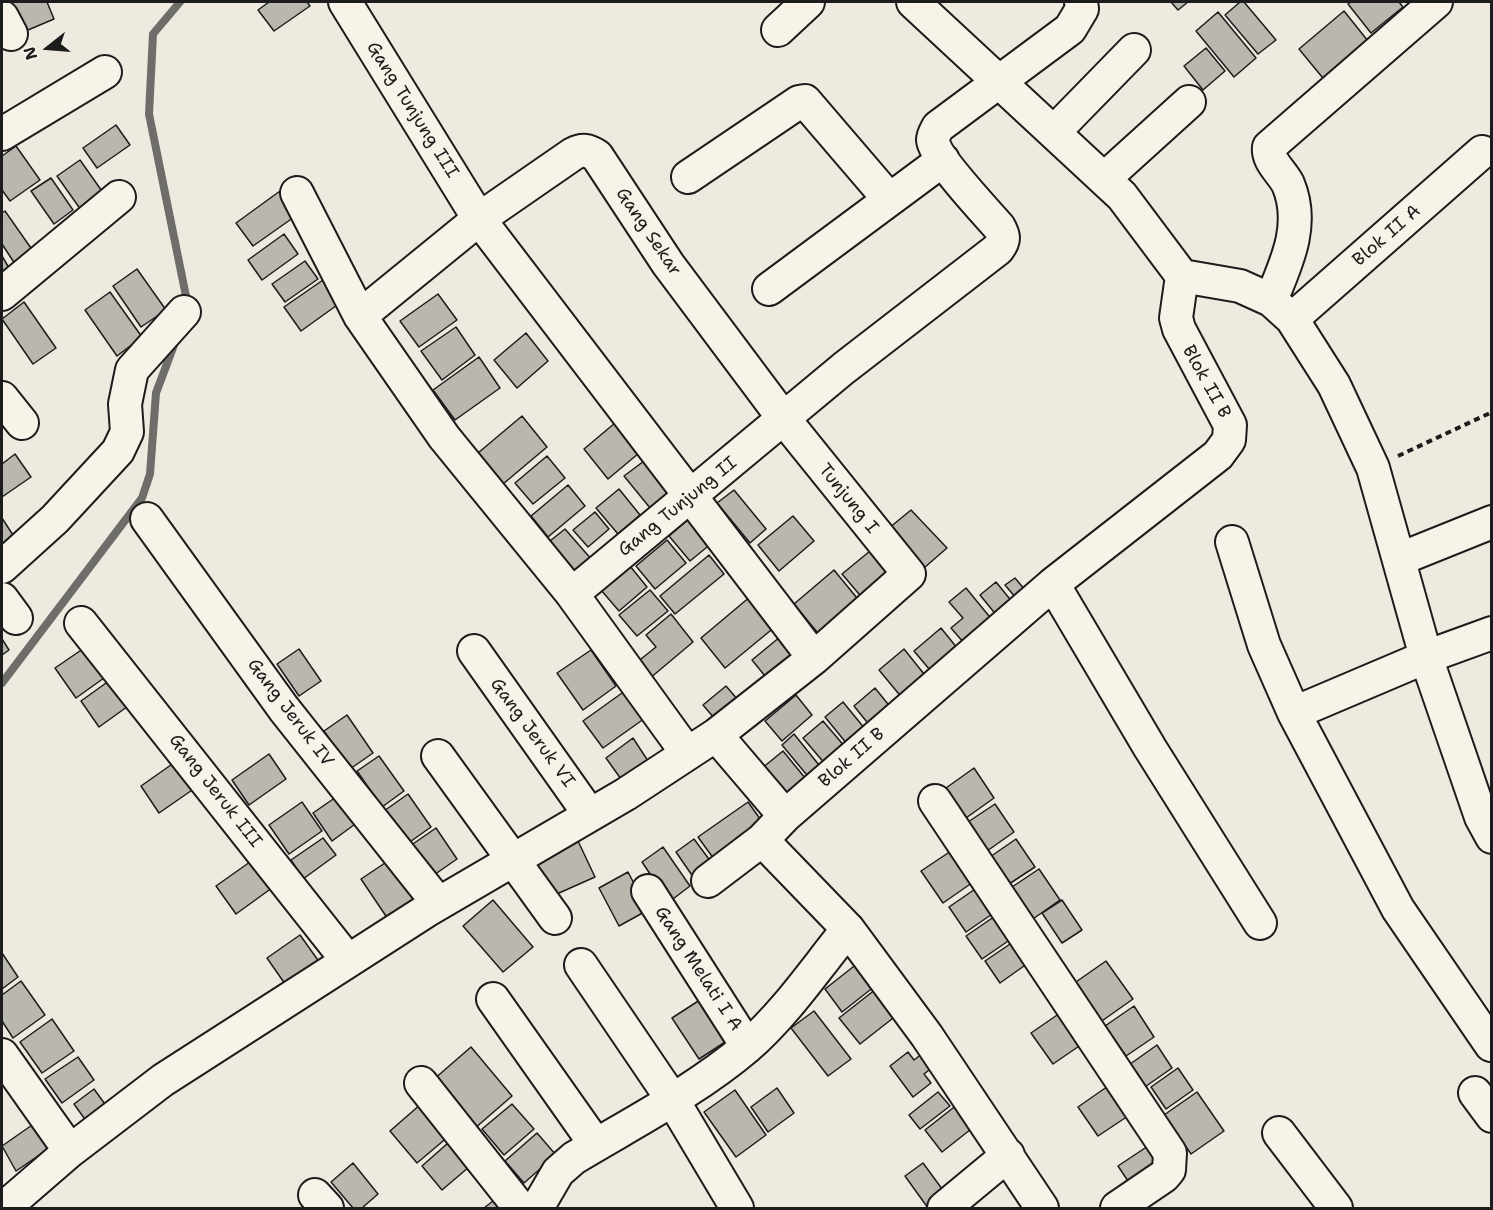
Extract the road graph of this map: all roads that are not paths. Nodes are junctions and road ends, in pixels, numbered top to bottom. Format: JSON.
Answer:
{"nodes":[{"id":1,"x":345,"y":2,"type":"edge"},
{"id":2,"x":808,"y":2,"type":"edge"},
{"id":3,"x":913,"y":2,"type":"edge"},
{"id":4,"x":1082,"y":2,"type":"edge"},
{"id":5,"x":1436,"y":2,"type":"edge"},
{"id":6,"x":778,"y":30,"type":"dead end"},
{"id":7,"x":1134,"y":50,"type":"dead end"},
{"id":8,"x":105,"y":72,"type":"dead end"},
{"id":9,"x":997,"y":81,"type":"junction"},
{"id":10,"x":1189,"y":102,"type":"dead end"},
{"id":11,"x":1054,"y":132,"type":"junction"},
{"id":12,"x":2,"y":134,"type":"edge"},
{"id":13,"x":1482,"y":152,"type":"dead end"},
{"id":14,"x":943,"y":160,"type":"junction"},
{"id":15,"x":688,"y":177,"type":"dead end"},
{"id":16,"x":1104,"y":179,"type":"junction"},
{"id":17,"x":297,"y":193,"type":"dead end"},
{"id":18,"x":119,"y":197,"type":"dead end"},
{"id":19,"x":889,"y":199,"type":"junction"},
{"id":20,"x":479,"y":219,"type":"junction"},
{"id":21,"x":1182,"y":276,"type":"junction"},
{"id":22,"x":769,"y":289,"type":"dead end"},
{"id":23,"x":2,"y":294,"type":"edge"},
{"id":24,"x":1281,"y":310,"type":"junction"},
{"id":25,"x":184,"y":312,"type":"dead end"},
{"id":26,"x":360,"y":316,"type":"junction"},
{"id":27,"x":2,"y":398,"type":"edge"},
{"id":28,"x":784,"y":419,"type":"junction"},
{"id":29,"x":22,"y":423,"type":"dead end"},
{"id":30,"x":691,"y":497,"type":"junction"},
{"id":31,"x":147,"y":519,"type":"dead end"},
{"id":32,"x":1491,"y":522,"type":"edge"},
{"id":33,"x":1232,"y":542,"type":"dead end"},
{"id":34,"x":1400,"y":559,"type":"junction"},
{"id":35,"x":2,"y":567,"type":"edge"},
{"id":36,"x":1053,"y":584,"type":"junction"},
{"id":37,"x":572,"y":594,"type":"junction"},
{"id":38,"x":81,"y":623,"type":"dead end"},
{"id":39,"x":1491,"y":633,"type":"edge"},
{"id":40,"x":474,"y":651,"type":"dead end"},
{"id":41,"x":1426,"y":657,"type":"junction"},
{"id":42,"x":813,"y":658,"type":"junction"},
{"id":43,"x":1293,"y":713,"type":"junction"},
{"id":44,"x":716,"y":735,"type":"junction"},
{"id":45,"x":687,"y":753,"type":"junction"},
{"id":46,"x":438,"y":756,"type":"dead end"},
{"id":47,"x":935,"y":801,"type":"dead end"},
{"id":48,"x":590,"y":815,"type":"junction"},
{"id":49,"x":785,"y":816,"type":"junction"},
{"id":50,"x":1491,"y":837,"type":"edge"},
{"id":51,"x":762,"y":840,"type":"junction"},
{"id":52,"x":513,"y":860,"type":"junction"},
{"id":53,"x":708,"y":881,"type":"dead end"},
{"id":54,"x":648,"y":891,"type":"dead end"},
{"id":55,"x":438,"y":903,"type":"junction"},
{"id":56,"x":555,"y":918,"type":"dead end"},
{"id":57,"x":1260,"y":923,"type":"dead end"},
{"id":58,"x":848,"y":928,"type":"junction"},
{"id":59,"x":348,"y":961,"type":"junction"},
{"id":60,"x":582,"y":965,"type":"dead end"},
{"id":61,"x":493,"y":999,"type":"dead end"},
{"id":62,"x":1491,"y":1045,"type":"edge"},
{"id":63,"x":747,"y":1046,"type":"junction"},
{"id":64,"x":2,"y":1055,"type":"edge"},
{"id":65,"x":421,"y":1083,"type":"dead end"},
{"id":66,"x":672,"y":1099,"type":"junction"},
{"id":67,"x":1279,"y":1133,"type":"dead end"},
{"id":68,"x":596,"y":1145,"type":"junction"},
{"id":69,"x":70,"y":1151,"type":"junction"},
{"id":70,"x":1008,"y":1155,"type":"junction"},
{"id":71,"x":4,"y":1209,"type":"edge"},
{"id":72,"x":520,"y":1209,"type":"edge"},
{"id":73,"x":537,"y":1209,"type":"edge"},
{"id":74,"x":737,"y":1209,"type":"edge"},
{"id":75,"x":944,"y":1209,"type":"edge"},
{"id":76,"x":1042,"y":1209,"type":"edge"},
{"id":77,"x":1117,"y":1209,"type":"edge"},
{"id":78,"x":1336,"y":1209,"type":"edge"}],
"edges":[{"from":1,"to":20,"type":"street","name":"Gang Tunjung III"},
{"from":2,"to":6,"type":"street"},
{"from":3,"to":9,"type":"street"},
{"from":4,"to":9,"type":"street"},
{"from":5,"to":24,"type":"street"},
{"from":7,"to":11,"type":"street"},
{"from":8,"to":12,"type":"street"},
{"from":9,"to":11,"type":"street"},
{"from":9,"to":14,"type":"street"},
{"from":10,"to":16,"type":"street"},
{"from":11,"to":16,"type":"street"},
{"from":13,"to":24,"type":"street","name":"Blok II A"},
{"from":14,"to":19,"type":"street"},
{"from":14,"to":28,"type":"street","name":"Gang Tunjung II"},
{"from":15,"to":19,"type":"street"},
{"from":16,"to":21,"type":"street"},
{"from":17,"to":26,"type":"street"},
{"from":18,"to":23,"type":"street"},
{"from":19,"to":22,"type":"street"},
{"from":20,"to":26,"type":"street"},
{"from":20,"to":28,"type":"street","name":"Gang Sekar"},
{"from":20,"to":30,"type":"street","name":"Gang Tunjung III"},
{"from":21,"to":24,"type":"street"},
{"from":21,"to":36,"type":"street","name":"Blok II B"},
{"from":24,"to":34,"type":"street"},
{"from":25,"to":35,"type":"street"},
{"from":26,"to":37,"type":"street"},
{"from":27,"to":29,"type":"street"},
{"from":28,"to":30,"type":"street","name":"Gang Tunjung II"},
{"from":28,"to":42,"type":"street","name":"Tunjung I"},
{"from":30,"to":37,"type":"street","name":"Gang Tunjung II"},
{"from":30,"to":42,"type":"street","name":"Gang Tunjung III"},
{"from":31,"to":55,"type":"street","name":"Gang Jeruk IV"},
{"from":32,"to":34,"type":"street"},
{"from":33,"to":43,"type":"street"},
{"from":34,"to":41,"type":"street"},
{"from":36,"to":49,"type":"street","name":"Blok II B"},
{"from":36,"to":57,"type":"street"},
{"from":37,"to":45,"type":"street"},
{"from":38,"to":59,"type":"street","name":"Gang Jeruk III"},
{"from":39,"to":41,"type":"street"},
{"from":40,"to":48,"type":"street","name":"Gang Jeruk VI"},
{"from":41,"to":43,"type":"street"},
{"from":41,"to":50,"type":"street"},
{"from":42,"to":44,"type":"street"},
{"from":43,"to":62,"type":"street"},
{"from":44,"to":45,"type":"street"},
{"from":44,"to":49,"type":"street"},
{"from":45,"to":48,"type":"street"},
{"from":46,"to":52,"type":"street"},
{"from":47,"to":77,"type":"street"},
{"from":48,"to":52,"type":"street"},
{"from":49,"to":51,"type":"street","name":"Blok II B"},
{"from":51,"to":53,"type":"street","name":"Blok II B"},
{"from":51,"to":58,"type":"street"},
{"from":52,"to":55,"type":"street"},
{"from":52,"to":56,"type":"street"},
{"from":54,"to":63,"type":"street","name":"Gang Melati I A"},
{"from":55,"to":59,"type":"street"},
{"from":58,"to":63,"type":"street"},
{"from":58,"to":70,"type":"street"},
{"from":59,"to":69,"type":"street"},
{"from":60,"to":66,"type":"street"},
{"from":61,"to":68,"type":"street"},
{"from":63,"to":66,"type":"street"},
{"from":64,"to":69,"type":"street"},
{"from":65,"to":72,"type":"street"},
{"from":66,"to":68,"type":"street"},
{"from":66,"to":74,"type":"street"},
{"from":67,"to":78,"type":"street"},
{"from":68,"to":73,"type":"street"},
{"from":69,"to":71,"type":"street"},
{"from":70,"to":75,"type":"street"},
{"from":70,"to":76,"type":"street"}]}
